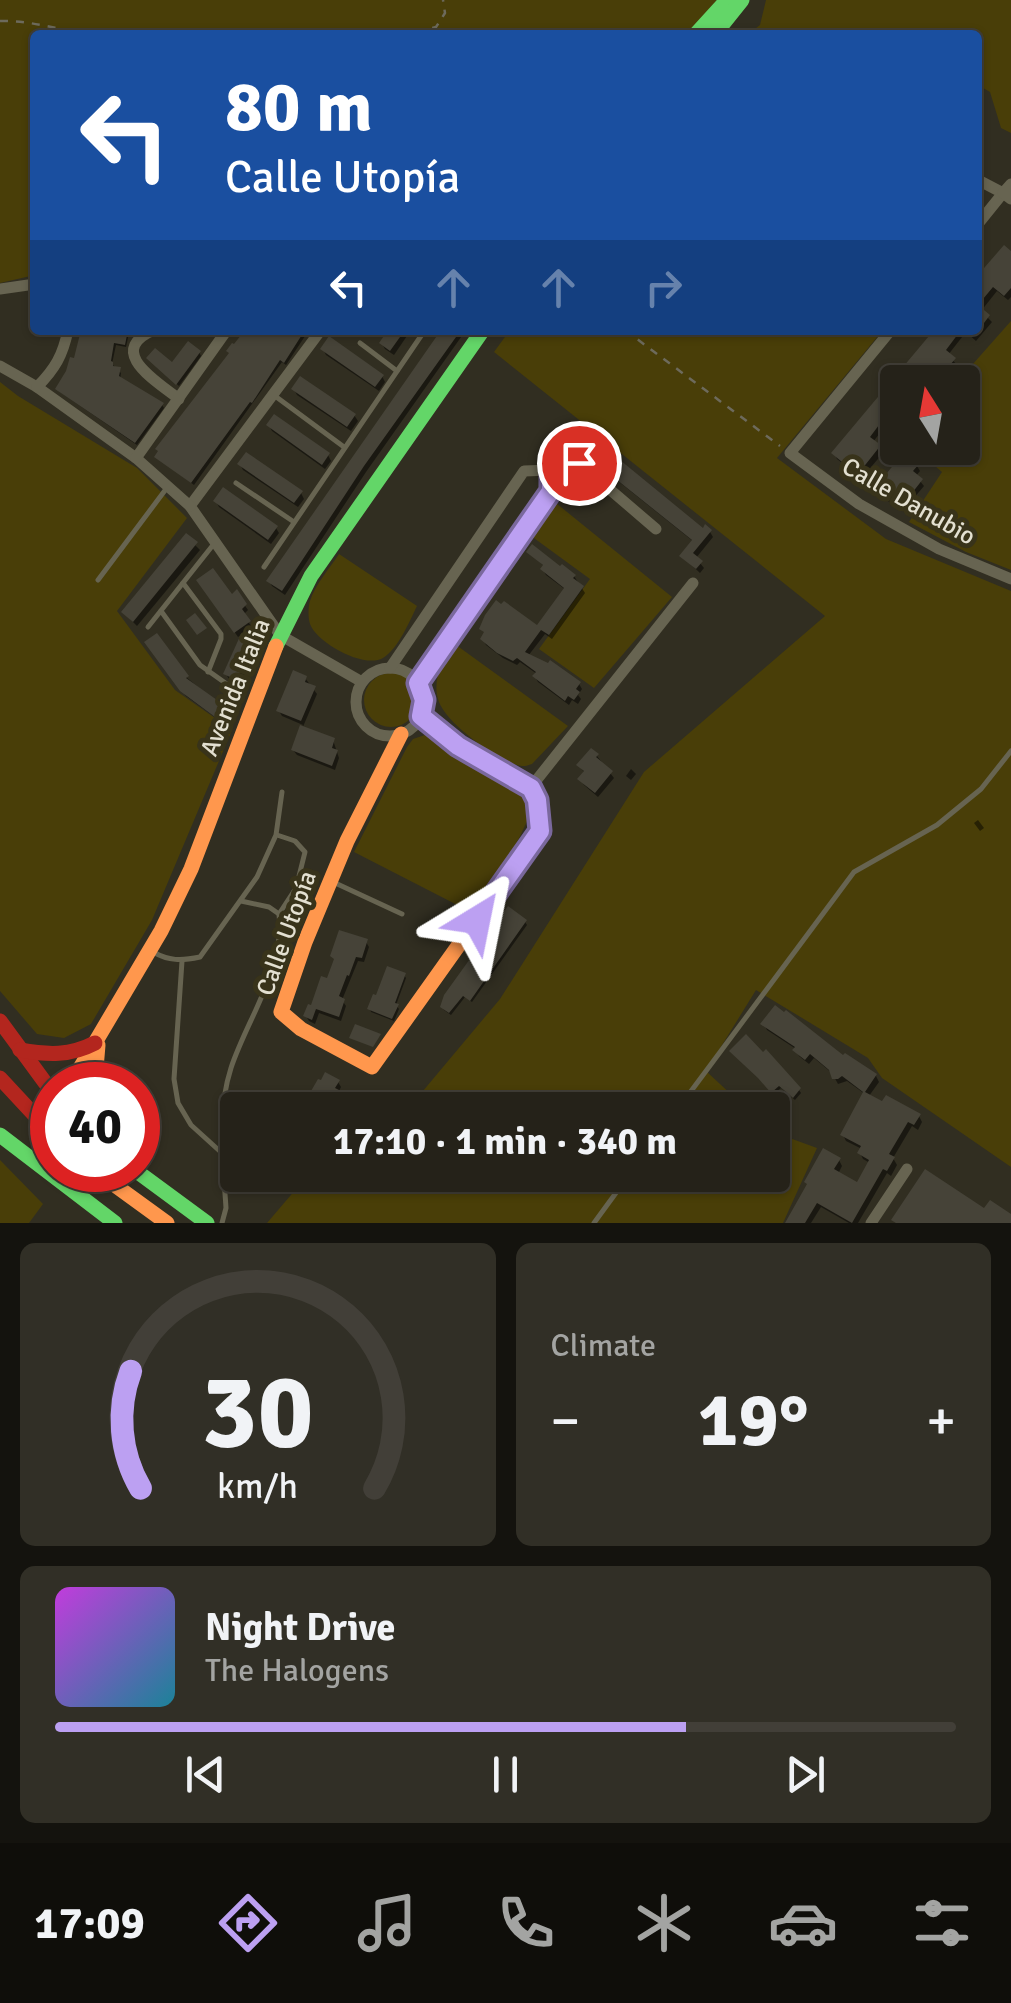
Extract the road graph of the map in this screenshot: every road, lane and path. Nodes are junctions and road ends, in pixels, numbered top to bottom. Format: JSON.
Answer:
{"nodes":[{"id":1,"x":443,"y":0,"type":"edge"},
{"id":2,"x":727,"y":0,"type":"edge"},
{"id":3,"x":742,"y":0,"type":"edge"},
{"id":4,"x":0,"y":21,"type":"edge"},
{"id":5,"x":57,"y":30,"type":"edge"},
{"id":6,"x":423,"y":30,"type":"edge"},
{"id":7,"x":700,"y":30,"type":"edge"},
{"id":8,"x":718,"y":30,"type":"edge"},
{"id":9,"x":982,"y":182,"type":"edge"},
{"id":10,"x":1008,"y":192,"type":"edge"},
{"id":11,"x":982,"y":220,"type":"edge"},
{"id":12,"x":30,"y":285,"type":"edge"},
{"id":13,"x":0,"y":289,"type":"edge"},
{"id":14,"x":67,"y":335,"type":"edge"},
{"id":15,"x":146,"y":335,"type":"edge"},
{"id":16,"x":223,"y":335,"type":"edge"},
{"id":17,"x":317,"y":335,"type":"edge"},
{"id":18,"x":421,"y":335,"type":"edge"},
{"id":19,"x":480,"y":335,"type":"edge"},
{"id":20,"x":632,"y":335,"type":"edge"},
{"id":21,"x":887,"y":335,"type":"edge"},
{"id":22,"x":360,"y":343,"type":"dead end"},
{"id":23,"x":0,"y":366,"type":"edge"},
{"id":24,"x":396,"y":371,"type":"junction"},
{"id":25,"x":37,"y":387,"type":"junction"},
{"id":26,"x":272,"y":395,"type":"junction"},
{"id":27,"x":178,"y":399,"type":"junction"},
{"id":28,"x":344,"y":447,"type":"junction"},
{"id":29,"x":790,"y":453,"type":"junction"},
{"id":30,"x":136,"y":458,"type":"junction"},
{"id":31,"x":551,"y":470,"type":"junction"},
{"id":32,"x":236,"y":482,"type":"dead end"},
{"id":33,"x":168,"y":486,"type":"junction"},
{"id":34,"x":190,"y":506,"type":"junction"},
{"id":35,"x":294,"y":522,"type":"junction"},
{"id":36,"x":656,"y":529,"type":"dead end"},
{"id":37,"x":215,"y":542,"type":"junction"},
{"id":38,"x":264,"y":566,"type":"dead end"},
{"id":39,"x":1011,"y":579,"type":"edge"},
{"id":40,"x":98,"y":580,"type":"dead end"},
{"id":41,"x":693,"y":582,"type":"dead end"},
{"id":42,"x":183,"y":583,"type":"junction"},
{"id":43,"x":161,"y":611,"type":"junction"},
{"id":44,"x":148,"y":627,"type":"dead end"},
{"id":45,"x":280,"y":636,"type":"junction"},
{"id":46,"x":390,"y":668,"type":"junction"},
{"id":47,"x":208,"y":672,"type":"junction"},
{"id":48,"x":362,"y":682,"type":"junction"},
{"id":49,"x":418,"y":683,"type":"junction"},
{"id":50,"x":231,"y":687,"type":"dead end"},
{"id":51,"x":421,"y":716,"type":"junction"},
{"id":52,"x":401,"y":734,"type":"junction"},
{"id":53,"x":1011,"y":751,"type":"edge"},
{"id":54,"x":531,"y":788,"type":"junction"},
{"id":55,"x":282,"y":792,"type":"dead end"},
{"id":56,"x":276,"y":835,"type":"junction"},
{"id":57,"x":331,"y":880,"type":"junction"},
{"id":58,"x":241,"y":901,"type":"junction"},
{"id":59,"x":280,"y":914,"type":"junction"},
{"id":60,"x":402,"y":914,"type":"dead end"},
{"id":61,"x":150,"y":950,"type":"junction"},
{"id":62,"x":182,"y":961,"type":"junction"},
{"id":63,"x":0,"y":1022,"type":"edge"},
{"id":64,"x":98,"y":1040,"type":"junction"},
{"id":65,"x":20,"y":1050,"type":"junction"},
{"id":66,"x":84,"y":1062,"type":"edge"},
{"id":67,"x":97,"y":1062,"type":"edge"},
{"id":68,"x":30,"y":1065,"type":"edge"},
{"id":69,"x":0,"y":1078,"type":"edge"},
{"id":70,"x":225,"y":1092,"type":"edge"},
{"id":71,"x":690,"y":1092,"type":"edge"},
{"id":72,"x":30,"y":1110,"type":"edge"},
{"id":73,"x":0,"y":1136,"type":"edge"},
{"id":74,"x":220,"y":1152,"type":"edge"},
{"id":75,"x":907,"y":1169,"type":"dead end"},
{"id":76,"x":160,"y":1189,"type":"edge"},
{"id":77,"x":124,"y":1192,"type":"edge"},
{"id":78,"x":225,"y":1192,"type":"edge"},
{"id":79,"x":617,"y":1192,"type":"edge"},
{"id":80,"x":115,"y":1223,"type":"edge"},
{"id":81,"x":167,"y":1223,"type":"edge"},
{"id":82,"x":206,"y":1223,"type":"edge"},
{"id":83,"x":222,"y":1223,"type":"edge"},
{"id":84,"x":594,"y":1223,"type":"edge"},
{"id":85,"x":872,"y":1223,"type":"edge"}],
"edges":[{"from":1,"to":6,"type":"path"},
{"from":2,"to":7,"type":"main road"},
{"from":3,"to":8,"type":"main road"},
{"from":4,"to":5,"type":"path"},
{"from":9,"to":10,"type":"street"},
{"from":10,"to":11,"type":"street"},
{"from":12,"to":13,"type":"street"},
{"from":14,"to":25,"type":"street"},
{"from":15,"to":27,"type":"street"},
{"from":16,"to":27,"type":"street"},
{"from":17,"to":26,"type":"street"},
{"from":18,"to":24,"type":"lane"},
{"from":19,"to":45,"type":"main road","name":"Avenida Italia"},
{"from":20,"to":29,"type":"path"},
{"from":21,"to":29,"type":"street"},
{"from":22,"to":24,"type":"lane"},
{"from":23,"to":25,"type":"street"},
{"from":24,"to":28,"type":"lane"},
{"from":25,"to":30,"type":"street"},
{"from":26,"to":28,"type":"lane"},
{"from":26,"to":34,"type":"street"},
{"from":27,"to":30,"type":"street"},
{"from":28,"to":35,"type":"lane"},
{"from":29,"to":39,"type":"street","name":"Calle Danubio"},
{"from":30,"to":33,"type":"street"},
{"from":31,"to":36,"type":"street"},
{"from":31,"to":46,"type":"street"},
{"from":31,"to":49,"type":"street"},
{"from":32,"to":35,"type":"lane"},
{"from":33,"to":34,"type":"street"},
{"from":33,"to":40,"type":"lane"},
{"from":34,"to":37,"type":"street"},
{"from":35,"to":38,"type":"lane"},
{"from":37,"to":42,"type":"lane"},
{"from":37,"to":45,"type":"street"},
{"from":41,"to":54,"type":"street"},
{"from":42,"to":43,"type":"lane"},
{"from":42,"to":47,"type":"lane"},
{"from":43,"to":44,"type":"lane"},
{"from":43,"to":47,"type":"lane"},
{"from":45,"to":48,"type":"street"},
{"from":45,"to":61,"type":"main road","name":"Avenida Italia"},
{"from":46,"to":48,"type":"street"},
{"from":46,"to":49,"type":"street"},
{"from":47,"to":50,"type":"lane"},
{"from":48,"to":52,"type":"street"},
{"from":49,"to":51,"type":"street"},
{"from":51,"to":52,"type":"street"},
{"from":51,"to":54,"type":"main road"},
{"from":52,"to":57,"type":"main road","name":"Calle Utopía"},
{"from":53,"to":71,"type":"lane"},
{"from":54,"to":57,"type":"main road","name":"Calle Utopía"},
{"from":55,"to":56,"type":"lane"},
{"from":56,"to":58,"type":"lane"},
{"from":56,"to":59,"type":"lane"},
{"from":57,"to":60,"type":"lane"},
{"from":58,"to":59,"type":"lane"},
{"from":58,"to":62,"type":"lane"},
{"from":59,"to":70,"type":"lane"},
{"from":61,"to":62,"type":"lane"},
{"from":61,"to":64,"type":"main road","name":"Avenida Italia"},
{"from":62,"to":74,"type":"lane"},
{"from":63,"to":65,"type":"main road"},
{"from":64,"to":65,"type":"main road"},
{"from":64,"to":66,"type":"main road","name":"Avenida Italia"},
{"from":64,"to":67,"type":"main road"},
{"from":65,"to":68,"type":"main road"},
{"from":69,"to":72,"type":"main road"},
{"from":73,"to":80,"type":"main road"},
{"from":75,"to":85,"type":"street"},
{"from":76,"to":82,"type":"main road"},
{"from":77,"to":81,"type":"main road"},
{"from":78,"to":83,"type":"lane"},
{"from":79,"to":84,"type":"lane"}]}
